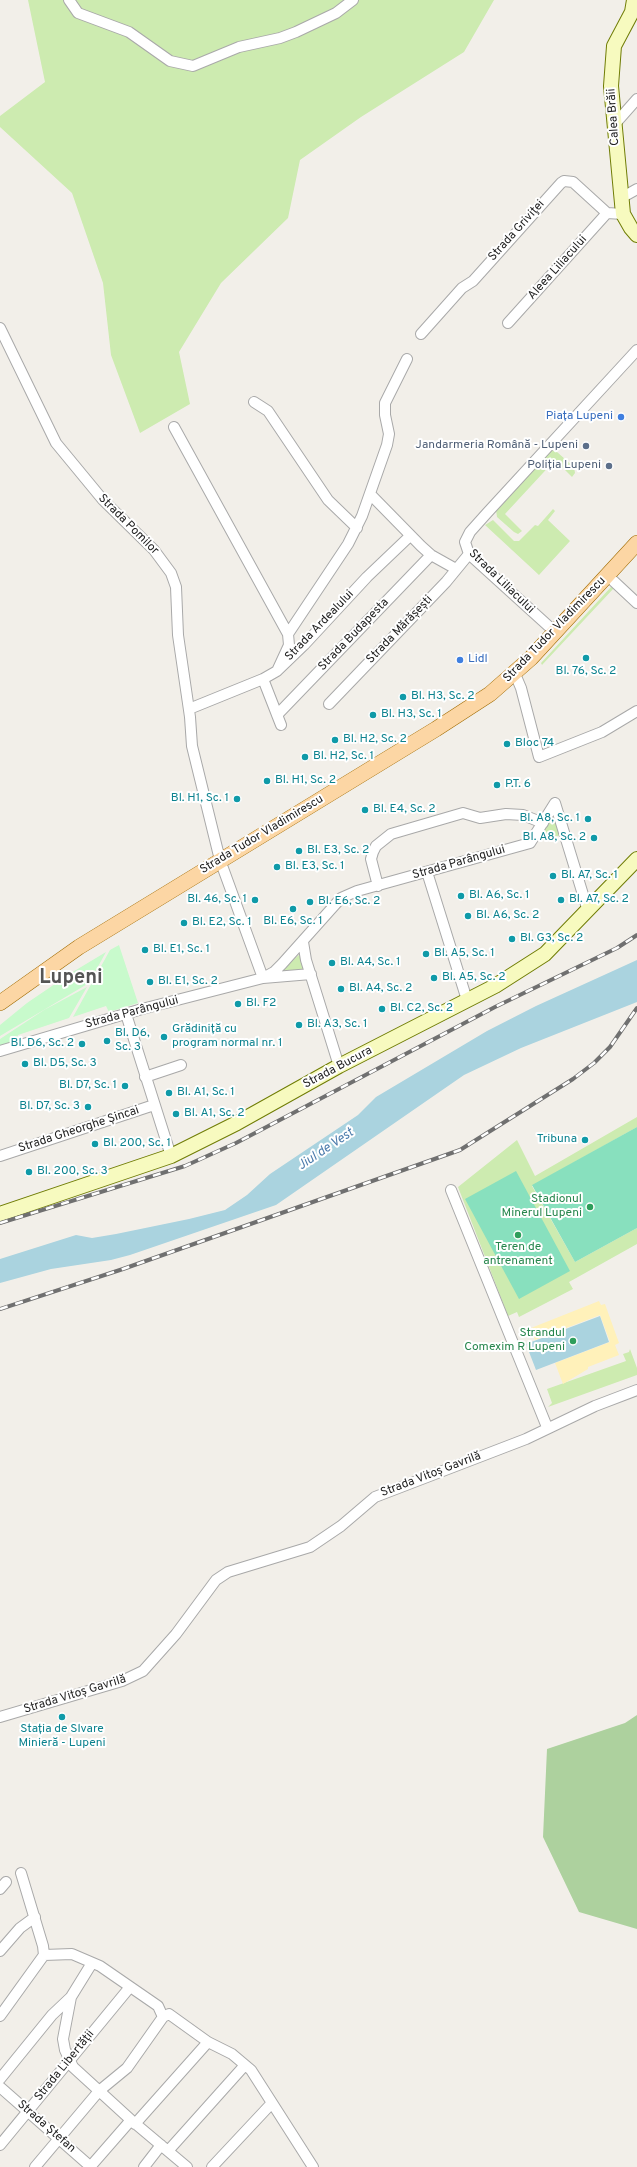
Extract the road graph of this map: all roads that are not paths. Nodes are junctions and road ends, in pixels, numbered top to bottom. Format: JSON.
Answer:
{"nodes":[{"id":1,"x":70,"y":0,"type":"edge"},
{"id":2,"x":353,"y":0,"type":"edge"},
{"id":3,"x":634,"y":0,"type":"edge"},
{"id":4,"x":637,"y":99,"type":"edge"},
{"id":5,"x":614,"y":125,"type":"junction"},
{"id":6,"x":637,"y":189,"type":"edge"},
{"id":7,"x":621,"y":198,"type":"junction"},
{"id":8,"x":607,"y":213,"type":"junction"},
{"id":9,"x":623,"y":214,"type":"junction"},
{"id":10,"x":637,"y":235,"type":"edge"},
{"id":11,"x":508,"y":323,"type":"dead end"},
{"id":12,"x":0,"y":328,"type":"edge"},
{"id":13,"x":422,"y":334,"type":"dead end"},
{"id":14,"x":637,"y":350,"type":"edge"},
{"id":15,"x":407,"y":359,"type":"dead end"},
{"id":16,"x":254,"y":402,"type":"dead end"},
{"id":17,"x":174,"y":427,"type":"dead end"},
{"id":18,"x":371,"y":495,"type":"junction"},
{"id":19,"x":357,"y":528,"type":"junction"},
{"id":20,"x":410,"y":536,"type":"junction"},
{"id":21,"x":637,"y":543,"type":"edge"},
{"id":22,"x":468,"y":552,"type":"junction"},
{"id":23,"x":431,"y":555,"type":"junction"},
{"id":24,"x":456,"y":569,"type":"junction"},
{"id":25,"x":607,"y":575,"type":"junction"},
{"id":26,"x":637,"y":603,"type":"edge"},
{"id":27,"x":555,"y":632,"type":"junction"},
{"id":28,"x":288,"y":634,"type":"junction"},
{"id":29,"x":277,"y":670,"type":"junction"},
{"id":30,"x":515,"y":674,"type":"junction"},
{"id":31,"x":263,"y":679,"type":"junction"},
{"id":32,"x":329,"y":704,"type":"dead end"},
{"id":33,"x":189,"y":709,"type":"junction"},
{"id":34,"x":637,"y":711,"type":"edge"},
{"id":35,"x":277,"y":715,"type":"junction"},
{"id":36,"x":281,"y":725,"type":"dead end"},
{"id":37,"x":543,"y":823,"type":"junction"},
{"id":38,"x":637,"y":859,"type":"edge"},
{"id":39,"x":220,"y":860,"type":"junction"},
{"id":40,"x":427,"y":872,"type":"junction"},
{"id":41,"x":378,"y":886,"type":"junction"},
{"id":42,"x":588,"y":911,"type":"junction"},
{"id":43,"x":303,"y":942,"type":"junction"},
{"id":44,"x":311,"y":974,"type":"junction"},
{"id":45,"x":264,"y":978,"type":"junction"},
{"id":46,"x":467,"y":1000,"type":"junction"},
{"id":47,"x":0,"y":1003,"type":"edge"},
{"id":48,"x":126,"y":1014,"type":"junction"},
{"id":49,"x":0,"y":1051,"type":"edge"},
{"id":50,"x":181,"y":1065,"type":"dead end"},
{"id":51,"x":339,"y":1066,"type":"junction"},
{"id":52,"x":145,"y":1077,"type":"junction"},
{"id":53,"x":154,"y":1105,"type":"junction"},
{"id":54,"x":0,"y":1156,"type":"edge"},
{"id":55,"x":171,"y":1156,"type":"junction"},
{"id":56,"x":451,"y":1190,"type":"dead end"},
{"id":57,"x":0,"y":1214,"type":"edge"},
{"id":58,"x":637,"y":1390,"type":"edge"},
{"id":59,"x":547,"y":1427,"type":"junction"},
{"id":60,"x":0,"y":1718,"type":"edge"},
{"id":61,"x":21,"y":1873,"type":"dead end"},
{"id":62,"x":35,"y":1917,"type":"junction"},
{"id":63,"x":0,"y":1951,"type":"edge"},
{"id":64,"x":44,"y":1955,"type":"junction"},
{"id":65,"x":92,"y":1963,"type":"junction"},
{"id":66,"x":130,"y":1987,"type":"junction"},
{"id":67,"x":71,"y":1997,"type":"junction"},
{"id":68,"x":0,"y":2016,"type":"edge"},
{"id":69,"x":163,"y":2017,"type":"junction"},
{"id":70,"x":208,"y":2042,"type":"junction"},
{"id":71,"x":69,"y":2060,"type":"junction"},
{"id":72,"x":245,"y":2064,"type":"junction"},
{"id":73,"x":0,"y":2079,"type":"edge"},
{"id":74,"x":0,"y":2087,"type":"edge"},
{"id":75,"x":99,"y":2091,"type":"junction"},
{"id":76,"x":271,"y":2104,"type":"junction"},
{"id":77,"x":28,"y":2111,"type":"junction"},
{"id":78,"x":133,"y":2122,"type":"junction"},
{"id":79,"x":59,"y":2139,"type":"junction"},
{"id":80,"x":0,"y":2144,"type":"edge"},
{"id":81,"x":165,"y":2148,"type":"junction"},
{"id":82,"x":35,"y":2167,"type":"edge"},
{"id":83,"x":91,"y":2167,"type":"edge"},
{"id":84,"x":144,"y":2167,"type":"edge"},
{"id":85,"x":187,"y":2167,"type":"edge"},
{"id":86,"x":212,"y":2167,"type":"edge"},
{"id":87,"x":313,"y":2167,"type":"edge"}],
"edges":[{"from":1,"to":2,"type":"street"},
{"from":3,"to":5,"type":"main road","name":"Calea Brăii"},
{"from":4,"to":5,"type":"street"},
{"from":5,"to":7,"type":"main road","name":"Calea Brăii"},
{"from":6,"to":7,"type":"street"},
{"from":7,"to":9,"type":"main road","name":"Calea Brăii"},
{"from":8,"to":9,"type":"street"},
{"from":8,"to":11,"type":"street","name":"Aleea Liliacului"},
{"from":8,"to":13,"type":"street","name":"Strada Griviţei"},
{"from":9,"to":10,"type":"main road","name":"Calea Brăii"},
{"from":12,"to":33,"type":"street","name":"Strada Pomilor"},
{"from":14,"to":22,"type":"street","name":"Strada Liliacului"},
{"from":15,"to":18,"type":"street"},
{"from":16,"to":19,"type":"street"},
{"from":17,"to":28,"type":"street"},
{"from":18,"to":19,"type":"street"},
{"from":18,"to":20,"type":"street"},
{"from":19,"to":28,"type":"street"},
{"from":20,"to":23,"type":"street"},
{"from":20,"to":29,"type":"street","name":"Strada Ardealului"},
{"from":21,"to":25,"type":"main road","name":"Strada Tudor Vladimirescu"},
{"from":22,"to":24,"type":"street","name":"Strada Mărășești"},
{"from":22,"to":27,"type":"street","name":"Strada Liliacului"},
{"from":23,"to":24,"type":"street"},
{"from":23,"to":35,"type":"street","name":"Strada Budapesta"},
{"from":24,"to":32,"type":"street","name":"Strada Mărășești"},
{"from":25,"to":26,"type":"street"},
{"from":25,"to":27,"type":"main road","name":"Strada Tudor Vladimirescu"},
{"from":27,"to":30,"type":"main road","name":"Strada Tudor Vladimirescu"},
{"from":28,"to":29,"type":"street"},
{"from":29,"to":31,"type":"street","name":"Strada Ardealului"},
{"from":30,"to":34,"type":"street"},
{"from":30,"to":39,"type":"main road","name":"Strada Tudor Vladimirescu"},
{"from":31,"to":33,"type":"street","name":"Strada Ardealului"},
{"from":31,"to":35,"type":"street"},
{"from":33,"to":39,"type":"street","name":"Strada Pomilor"},
{"from":35,"to":36,"type":"street"},
{"from":37,"to":40,"type":"street","name":"Strada Parângului"},
{"from":37,"to":41,"type":"street"},
{"from":37,"to":42,"type":"street","name":"Strada Parângului"},
{"from":38,"to":42,"type":"main road","name":"Strada Bucura"},
{"from":39,"to":45,"type":"street"},
{"from":39,"to":47,"type":"main road","name":"Strada Tudor Vladimirescu"},
{"from":40,"to":41,"type":"street","name":"Strada Parângului"},
{"from":40,"to":46,"type":"street"},
{"from":41,"to":43,"type":"street","name":"Strada Parângului"},
{"from":42,"to":46,"type":"main road","name":"Strada Bucura"},
{"from":43,"to":44,"type":"street"},
{"from":43,"to":45,"type":"street","name":"Strada Parângului"},
{"from":44,"to":45,"type":"street","name":"Strada Parângului"},
{"from":44,"to":51,"type":"street"},
{"from":45,"to":48,"type":"street","name":"Strada Parângului"},
{"from":46,"to":51,"type":"main road","name":"Strada Bucura"},
{"from":48,"to":49,"type":"street","name":"Strada Parângului"},
{"from":48,"to":52,"type":"street"},
{"from":50,"to":52,"type":"street"},
{"from":51,"to":55,"type":"main road","name":"Strada Bucura"},
{"from":52,"to":53,"type":"street"},
{"from":53,"to":54,"type":"street","name":"Strada Gheorghe Șincai"},
{"from":53,"to":55,"type":"street","name":"Strada Gheorghe Șincai"},
{"from":55,"to":57,"type":"main road","name":"Strada Bucura"},
{"from":56,"to":59,"type":"street"},
{"from":58,"to":59,"type":"street","name":"Strada Vitoș Gavrilă"},
{"from":59,"to":60,"type":"street","name":"Strada Vitoș Gavrilă"},
{"from":61,"to":62,"type":"street"},
{"from":62,"to":63,"type":"street"},
{"from":62,"to":64,"type":"street"},
{"from":64,"to":65,"type":"street"},
{"from":64,"to":68,"type":"street"},
{"from":65,"to":66,"type":"street"},
{"from":65,"to":67,"type":"street"},
{"from":66,"to":69,"type":"street"},
{"from":66,"to":71,"type":"street","name":"Strada Libertății"},
{"from":67,"to":71,"type":"street"},
{"from":67,"to":73,"type":"street"},
{"from":69,"to":70,"type":"street"},
{"from":69,"to":75,"type":"street"},
{"from":70,"to":72,"type":"street"},
{"from":70,"to":78,"type":"street"},
{"from":71,"to":75,"type":"street"},
{"from":71,"to":77,"type":"street","name":"Strada Libertății"},
{"from":72,"to":76,"type":"street"},
{"from":72,"to":81,"type":"street"},
{"from":74,"to":77,"type":"street","name":"Strada Ștefan"},
{"from":75,"to":78,"type":"street"},
{"from":75,"to":79,"type":"street"},
{"from":76,"to":86,"type":"street"},
{"from":76,"to":87,"type":"street"},
{"from":77,"to":79,"type":"street","name":"Strada Ștefan"},
{"from":77,"to":80,"type":"street","name":"Strada Libertății"},
{"from":78,"to":81,"type":"street"},
{"from":78,"to":83,"type":"street"},
{"from":79,"to":82,"type":"street"},
{"from":79,"to":83,"type":"street","name":"Strada Ștefan"},
{"from":81,"to":84,"type":"street"},
{"from":81,"to":85,"type":"street"}]}
